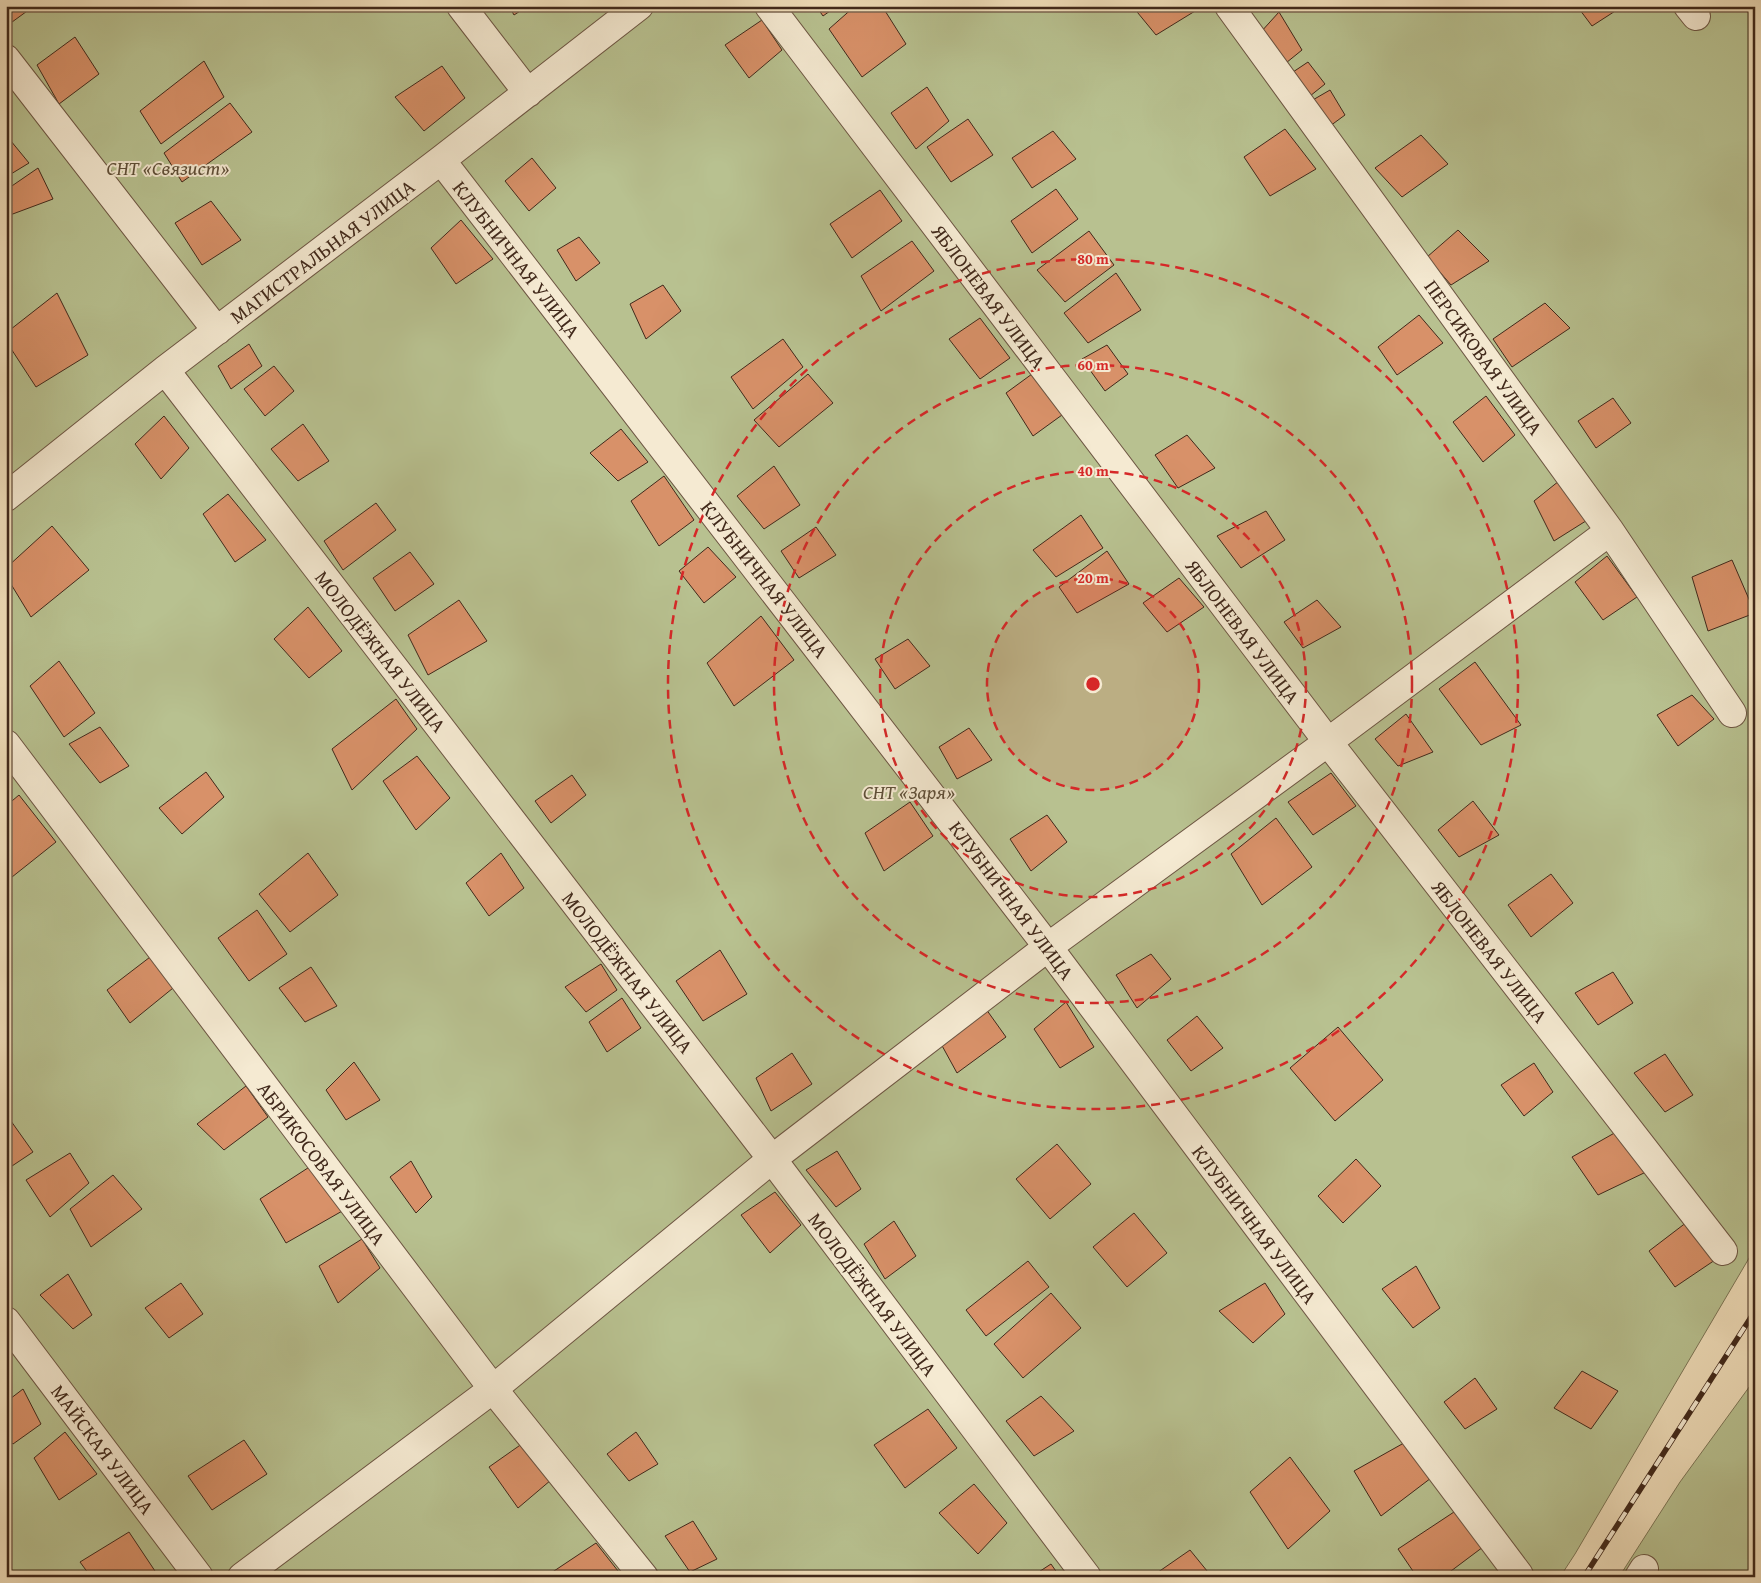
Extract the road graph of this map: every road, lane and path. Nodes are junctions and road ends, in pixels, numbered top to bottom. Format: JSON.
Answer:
{"nodes":[{"id":1,"x":461,"y":6,"type":"edge"},
{"id":2,"x":639,"y":6,"type":"edge"},
{"id":3,"x":769,"y":6,"type":"edge"},
{"id":4,"x":1229,"y":6,"type":"edge"},
{"id":5,"x":6,"y":59,"type":"edge"},
{"id":6,"x":528,"y":93,"type":"junction"},
{"id":7,"x":441,"y":160,"type":"junction"},
{"id":8,"x":217,"y":331,"type":"junction"},
{"id":9,"x":165,"y":370,"type":"junction"},
{"id":10,"x":6,"y":497,"type":"edge"},
{"id":11,"x":1610,"y":531,"type":"junction"},
{"id":12,"x":1732,"y":713,"type":"dead end"},
{"id":13,"x":1328,"y":742,"type":"junction"},
{"id":14,"x":6,"y":744,"type":"edge"},
{"id":15,"x":1048,"y":947,"type":"junction"},
{"id":16,"x":772,"y":1160,"type":"junction"},
{"id":17,"x":1723,"y":1251,"type":"dead end"},
{"id":18,"x":6,"y":1321,"type":"edge"},
{"id":19,"x":493,"y":1389,"type":"junction"},
{"id":20,"x":1519,"y":1576,"type":"dead end"},
{"id":21,"x":199,"y":1577,"type":"edge"},
{"id":22,"x":242,"y":1577,"type":"edge"},
{"id":23,"x":644,"y":1577,"type":"edge"},
{"id":24,"x":1087,"y":1577,"type":"edge"}],
"edges":[{"from":1,"to":6,"type":"street"},
{"from":2,"to":6,"type":"street","name":"МАГИСТРАЛЬНАЯ УЛИЦА"},
{"from":3,"to":13,"type":"street","name":"ЯБЛОНЕВАЯ УЛИЦА"},
{"from":4,"to":11,"type":"street","name":"ПЕРСИКОВАЯ УЛИЦА"},
{"from":5,"to":8,"type":"street"},
{"from":6,"to":7,"type":"street","name":"МАГИСТРАЛЬНАЯ УЛИЦА"},
{"from":7,"to":8,"type":"street","name":"МАГИСТРАЛЬНАЯ УЛИЦА"},
{"from":7,"to":15,"type":"street","name":"КЛУБНИЧНАЯ УЛИЦА"},
{"from":8,"to":9,"type":"street","name":"МАГИСТРАЛЬНАЯ УЛИЦА"},
{"from":9,"to":10,"type":"street","name":"МАГИСТРАЛЬНАЯ УЛИЦА"},
{"from":9,"to":16,"type":"street","name":"МОЛОДЁЖНАЯ УЛИЦА"},
{"from":11,"to":12,"type":"street","name":"ПЕРСИКОВАЯ УЛИЦА"},
{"from":11,"to":13,"type":"street"},
{"from":13,"to":15,"type":"street"},
{"from":13,"to":17,"type":"street","name":"ЯБЛОНЕВАЯ УЛИЦА"},
{"from":14,"to":19,"type":"street","name":"АБРИКОСОВАЯ УЛИЦА"},
{"from":15,"to":16,"type":"street"},
{"from":15,"to":20,"type":"street","name":"КЛУБНИЧНАЯ УЛИЦА"},
{"from":16,"to":19,"type":"street"},
{"from":16,"to":24,"type":"street","name":"МОЛОДЁЖНАЯ УЛИЦА"},
{"from":18,"to":21,"type":"street","name":"МАЙСКАЯ УЛИЦА"},
{"from":19,"to":22,"type":"street"},
{"from":19,"to":23,"type":"street","name":"АБРИКОСОВАЯ УЛИЦА"}]}
